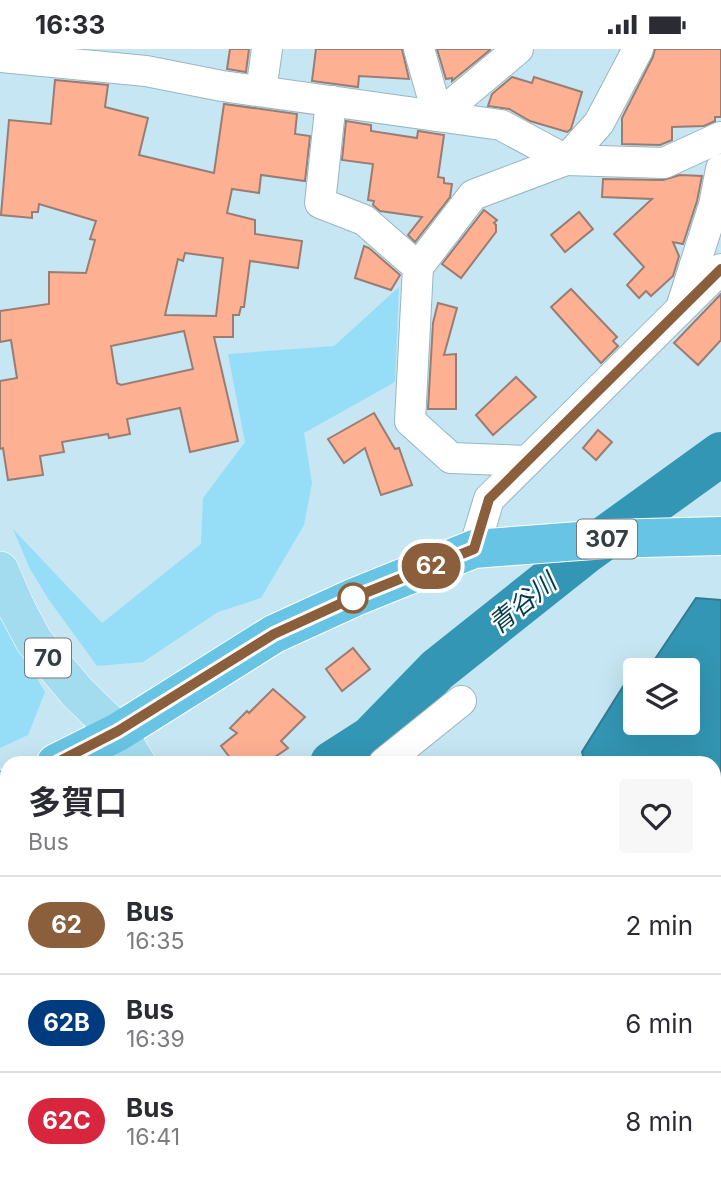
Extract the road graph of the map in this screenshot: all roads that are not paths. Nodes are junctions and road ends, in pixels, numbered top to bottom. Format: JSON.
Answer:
{"nodes":[{"id":1,"x":267,"y":49,"type":"edge"},
{"id":2,"x":419,"y":49,"type":"edge"},
{"id":3,"x":518,"y":49,"type":"edge"},
{"id":4,"x":638,"y":49,"type":"edge"},
{"id":5,"x":0,"y":57,"type":"edge"},
{"id":6,"x":261,"y":92,"type":"junction"},
{"id":7,"x":331,"y":101,"type":"junction"},
{"id":8,"x":438,"y":116,"type":"junction"},
{"id":9,"x":721,"y":137,"type":"edge"},
{"id":10,"x":566,"y":160,"type":"junction"},
{"id":11,"x":721,"y":169,"type":"edge"},
{"id":12,"x":418,"y":267,"type":"junction"},
{"id":13,"x":721,"y":269,"type":"edge"},
{"id":14,"x":680,"y":308,"type":"junction"},
{"id":15,"x":527,"y":461,"type":"junction"},
{"id":16,"x":707,"y":536,"type":"edge"},
{"id":17,"x":474,"y":549,"type":"junction"},
{"id":18,"x":0,"y":570,"type":"edge"},
{"id":19,"x":461,"y":701,"type":"dead end"},
{"id":20,"x":128,"y":747,"type":"edge"},
{"id":21,"x":88,"y":756,"type":"edge"},
{"id":22,"x":393,"y":756,"type":"edge"}],
"edges":[{"from":1,"to":6,"type":"street"},
{"from":2,"to":8,"type":"street"},
{"from":3,"to":8,"type":"street"},
{"from":4,"to":10,"type":"street"},
{"from":5,"to":6,"type":"street"},
{"from":6,"to":7,"type":"street"},
{"from":7,"to":8,"type":"street"},
{"from":7,"to":12,"type":"street"},
{"from":8,"to":10,"type":"street"},
{"from":9,"to":10,"type":"street"},
{"from":10,"to":12,"type":"street"},
{"from":11,"to":14,"type":"street"},
{"from":12,"to":15,"type":"street"},
{"from":13,"to":14,"type":"street"},
{"from":14,"to":15,"type":"street"},
{"from":15,"to":17,"type":"street"},
{"from":16,"to":17,"type":"highway","number":"307"},
{"from":17,"to":20,"type":"highway","number":"307"},
{"from":18,"to":20,"type":"main road","number":"70"},
{"from":19,"to":22,"type":"street"},
{"from":20,"to":21,"type":"highway","number":"307"}]}
